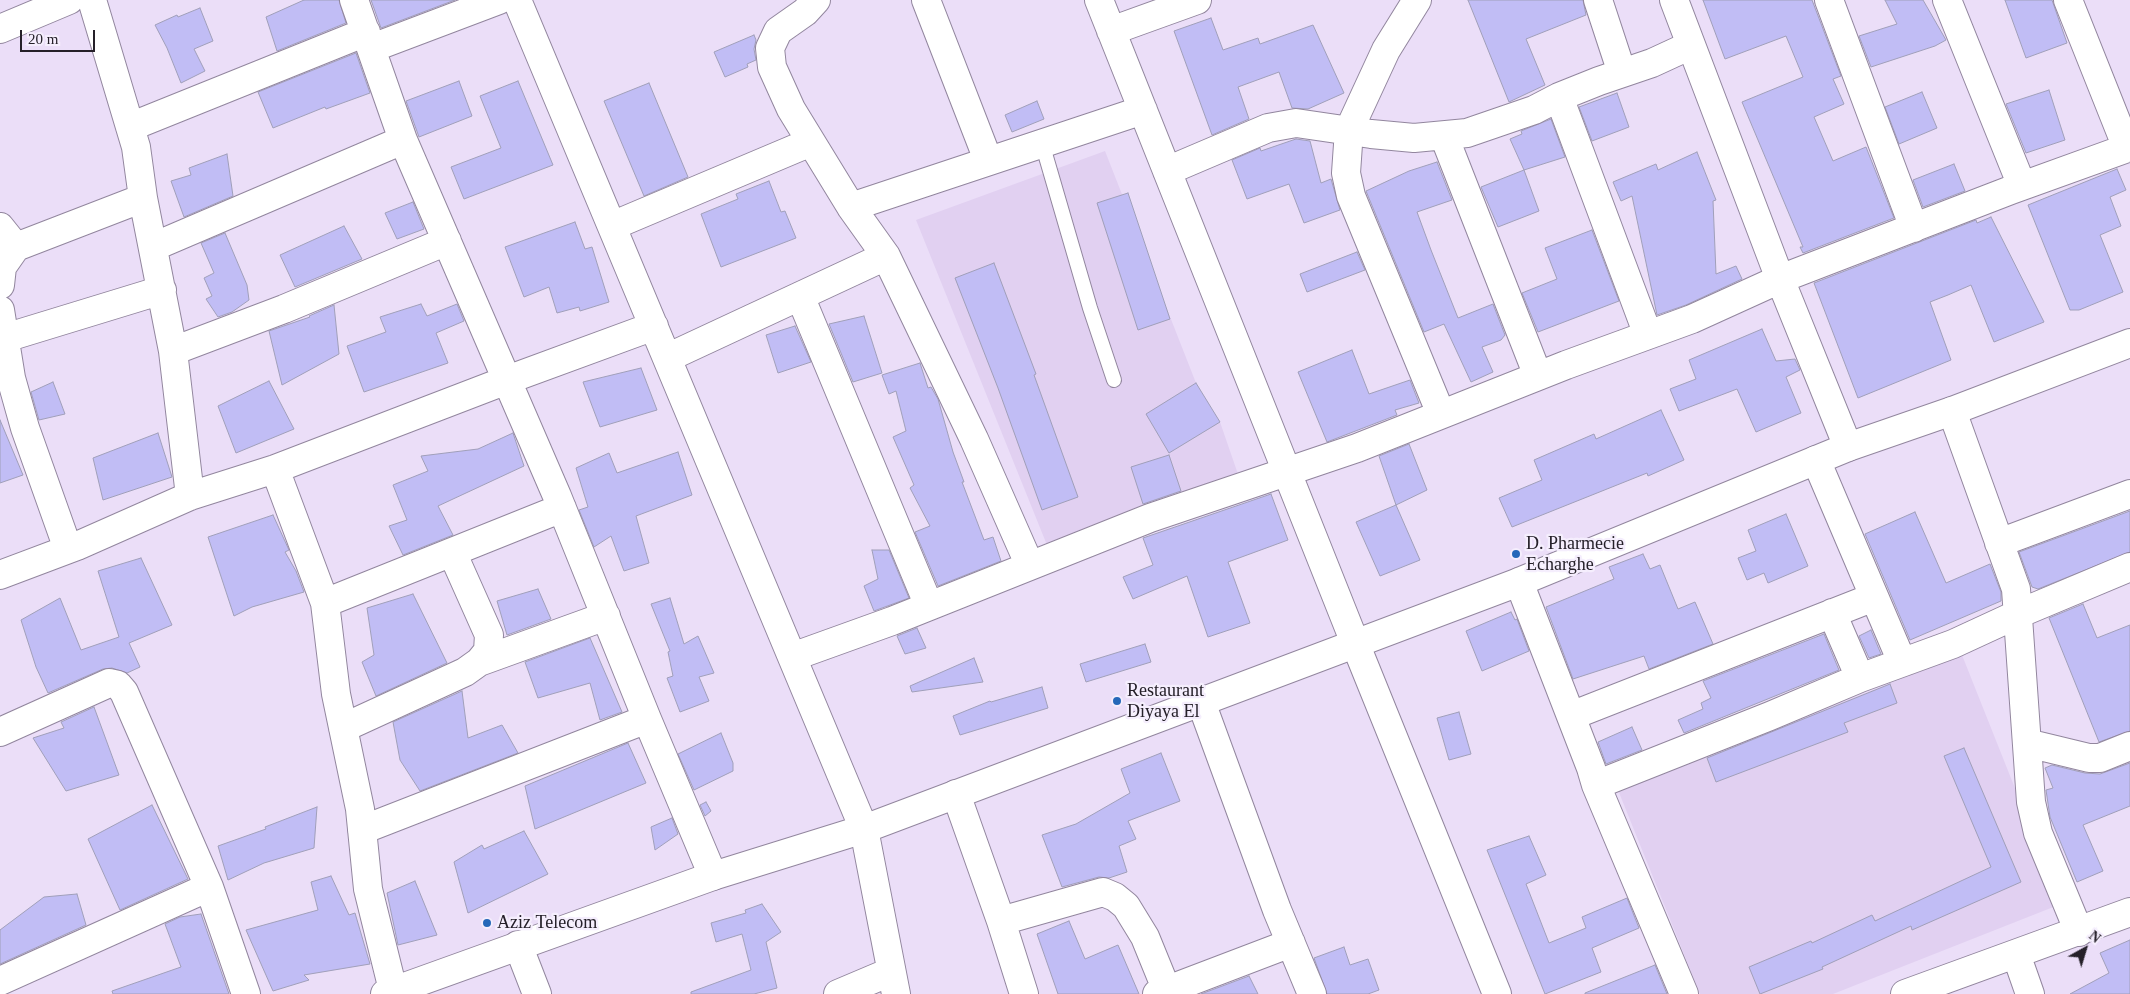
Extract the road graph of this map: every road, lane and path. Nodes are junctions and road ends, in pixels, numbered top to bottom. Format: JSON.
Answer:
{"nodes":[{"id":1,"x":92,"y":0,"type":"edge"},
{"id":2,"x":354,"y":0,"type":"edge"},
{"id":3,"x":499,"y":0,"type":"edge"},
{"id":4,"x":517,"y":0,"type":"edge"},
{"id":5,"x":816,"y":0,"type":"edge"},
{"id":6,"x":926,"y":0,"type":"edge"},
{"id":7,"x":1099,"y":0,"type":"edge"},
{"id":8,"x":1198,"y":0,"type":"edge"},
{"id":9,"x":1417,"y":0,"type":"edge"},
{"id":10,"x":1598,"y":0,"type":"edge"},
{"id":11,"x":1674,"y":0,"type":"edge"},
{"id":12,"x":1829,"y":0,"type":"edge"},
{"id":13,"x":1947,"y":0,"type":"edge"},
{"id":14,"x":2068,"y":0,"type":"edge"},
{"id":15,"x":61,"y":2,"type":"edge"},
{"id":16,"x":0,"y":29,"type":"edge"},
{"id":17,"x":1111,"y":31,"type":"junction"},
{"id":18,"x":369,"y":40,"type":"junction"},
{"id":19,"x":1692,"y":45,"type":"junction"},
{"id":20,"x":1622,"y":73,"type":"junction"},
{"id":21,"x":1559,"y":97,"type":"junction"},
{"id":22,"x":1143,"y":110,"type":"junction"},
{"id":23,"x":130,"y":126,"type":"junction"},
{"id":24,"x":1349,"y":130,"type":"junction"},
{"id":25,"x":1444,"y":136,"type":"junction"},
{"id":26,"x":403,"y":140,"type":"junction"},
{"id":27,"x":811,"y":142,"type":"junction"},
{"id":28,"x":1042,"y":143,"type":"junction"},
{"id":29,"x":2129,"y":148,"type":"edge"},
{"id":30,"x":988,"y":160,"type":"junction"},
{"id":31,"x":1167,"y":171,"type":"junction"},
{"id":32,"x":2022,"y":186,"type":"junction"},
{"id":33,"x":143,"y":198,"type":"junction"},
{"id":34,"x":851,"y":207,"type":"junction"},
{"id":35,"x":612,"y":226,"type":"junction"},
{"id":36,"x":1914,"y":228,"type":"junction"},
{"id":37,"x":8,"y":237,"type":"edge"},
{"id":38,"x":447,"y":241,"type":"junction"},
{"id":39,"x":153,"y":247,"type":"junction"},
{"id":40,"x":886,"y":256,"type":"junction"},
{"id":41,"x":1780,"y":279,"type":"junction"},
{"id":42,"x":0,"y":285,"type":"edge"},
{"id":43,"x":162,"y":290,"type":"junction"},
{"id":44,"x":800,"y":296,"type":"junction"},
{"id":45,"x":0,"y":310,"type":"edge"},
{"id":46,"x":654,"y":326,"type":"junction"},
{"id":47,"x":1648,"y":335,"type":"junction"},
{"id":48,"x":5,"y":338,"type":"junction"},
{"id":49,"x":2130,"y":343,"type":"edge"},
{"id":50,"x":173,"y":351,"type":"junction"},
{"id":51,"x":667,"y":358,"type":"junction"},
{"id":52,"x":1538,"y":376,"type":"junction"},
{"id":53,"x":507,"y":380,"type":"junction"},
{"id":54,"x":1114,"y":380,"type":"dead end"},
{"id":55,"x":1952,"y":411,"type":"junction"},
{"id":56,"x":1441,"y":414,"type":"junction"},
{"id":57,"x":1848,"y":447,"type":"junction"},
{"id":58,"x":1816,"y":460,"type":"junction"},
{"id":59,"x":275,"y":470,"type":"junction"},
{"id":60,"x":1287,"y":472,"type":"junction"},
{"id":61,"x":2130,"y":494,"type":"edge"},
{"id":62,"x":190,"y":496,"type":"junction"},
{"id":63,"x":562,"y":508,"type":"junction"},
{"id":64,"x":1999,"y":543,"type":"junction"},
{"id":65,"x":68,"y":549,"type":"junction"},
{"id":66,"x":452,"y":552,"type":"junction"},
{"id":67,"x":1030,"y":566,"type":"junction"},
{"id":68,"x":0,"y":575,"type":"edge"},
{"id":69,"x":2126,"y":576,"type":"edge"},
{"id":70,"x":1519,"y":582,"type":"junction"},
{"id":71,"x":1874,"y":597,"type":"junction"},
{"id":72,"x":325,"y":602,"type":"junction"},
{"id":73,"x":929,"y":606,"type":"junction"},
{"id":74,"x":1832,"y":613,"type":"junction"},
{"id":75,"x":2018,"y":614,"type":"junction"},
{"id":76,"x":606,"y":616,"type":"junction"},
{"id":77,"x":1355,"y":643,"type":"junction"},
{"id":78,"x":792,"y":657,"type":"junction"},
{"id":79,"x":479,"y":662,"type":"junction"},
{"id":80,"x":1902,"y":662,"type":"junction"},
{"id":81,"x":1860,"y":678,"type":"junction"},
{"id":82,"x":1202,"y":702,"type":"junction"},
{"id":83,"x":1571,"y":716,"type":"junction"},
{"id":84,"x":647,"y":719,"type":"junction"},
{"id":85,"x":343,"y":728,"type":"junction"},
{"id":86,"x":0,"y":732,"type":"edge"},
{"id":87,"x":2027,"y":742,"type":"junction"},
{"id":88,"x":2130,"y":746,"type":"edge"},
{"id":89,"x":1596,"y":785,"type":"junction"},
{"id":90,"x":956,"y":794,"type":"junction"},
{"id":91,"x":864,"y":829,"type":"junction"},
{"id":92,"x":362,"y":830,"type":"junction"},
{"id":93,"x":713,"y":876,"type":"junction"},
{"id":94,"x":209,"y":887,"type":"junction"},
{"id":95,"x":2130,"y":912,"type":"edge"},
{"id":96,"x":1001,"y":921,"type":"junction"},
{"id":97,"x":2079,"y":932,"type":"junction"},
{"id":98,"x":1291,"y":943,"type":"junction"},
{"id":99,"x":518,"y":945,"type":"junction"},
{"id":100,"x":2016,"y":954,"type":"junction"},
{"id":101,"x":0,"y":981,"type":"edge"},
{"id":102,"x":893,"y":983,"type":"edge"},
{"id":103,"x":1162,"y":992,"type":"edge"},
{"id":104,"x":391,"y":993,"type":"edge"},
{"id":105,"x":246,"y":994,"type":"edge"},
{"id":106,"x":538,"y":994,"type":"edge"},
{"id":107,"x":838,"y":994,"type":"edge"},
{"id":108,"x":1024,"y":994,"type":"edge"},
{"id":109,"x":1312,"y":994,"type":"edge"},
{"id":110,"x":1497,"y":994,"type":"edge"},
{"id":111,"x":1684,"y":994,"type":"edge"},
{"id":112,"x":1905,"y":994,"type":"edge"},
{"id":113,"x":2030,"y":994,"type":"edge"}],
"edges":[{"from":1,"to":23,"type":"street"},
{"from":2,"to":18,"type":"street"},
{"from":3,"to":18,"type":"street"},
{"from":4,"to":35,"type":"street"},
{"from":5,"to":27,"type":"street"},
{"from":6,"to":30,"type":"street"},
{"from":7,"to":17,"type":"street"},
{"from":8,"to":17,"type":"street"},
{"from":9,"to":24,"type":"street"},
{"from":10,"to":20,"type":"street"},
{"from":11,"to":19,"type":"street"},
{"from":12,"to":36,"type":"street"},
{"from":13,"to":32,"type":"street"},
{"from":14,"to":29,"type":"street"},
{"from":15,"to":16,"type":"street"},
{"from":17,"to":22,"type":"street"},
{"from":18,"to":23,"type":"street"},
{"from":18,"to":26,"type":"street"},
{"from":19,"to":20,"type":"street"},
{"from":19,"to":41,"type":"street"},
{"from":20,"to":21,"type":"street"},
{"from":21,"to":25,"type":"street"},
{"from":21,"to":47,"type":"street"},
{"from":22,"to":28,"type":"street"},
{"from":22,"to":31,"type":"street"},
{"from":23,"to":33,"type":"street"},
{"from":24,"to":25,"type":"street"},
{"from":24,"to":31,"type":"street"},
{"from":24,"to":56,"type":"street"},
{"from":25,"to":52,"type":"street"},
{"from":26,"to":38,"type":"street"},
{"from":26,"to":39,"type":"street"},
{"from":27,"to":34,"type":"street"},
{"from":27,"to":35,"type":"street"},
{"from":28,"to":30,"type":"street"},
{"from":28,"to":54,"type":"lane"},
{"from":29,"to":32,"type":"street"},
{"from":30,"to":34,"type":"street"},
{"from":31,"to":60,"type":"street"},
{"from":32,"to":36,"type":"street"},
{"from":33,"to":37,"type":"street"},
{"from":33,"to":39,"type":"street"},
{"from":34,"to":40,"type":"street"},
{"from":35,"to":46,"type":"street"},
{"from":36,"to":41,"type":"street"},
{"from":37,"to":42,"type":"street"},
{"from":38,"to":50,"type":"street"},
{"from":38,"to":53,"type":"street"},
{"from":39,"to":43,"type":"street"},
{"from":40,"to":44,"type":"street"},
{"from":40,"to":67,"type":"street"},
{"from":41,"to":47,"type":"street"},
{"from":41,"to":57,"type":"street"},
{"from":43,"to":48,"type":"street"},
{"from":43,"to":50,"type":"street"},
{"from":44,"to":51,"type":"street"},
{"from":44,"to":73,"type":"street"},
{"from":45,"to":48,"type":"street"},
{"from":46,"to":51,"type":"street"},
{"from":46,"to":53,"type":"street"},
{"from":47,"to":52,"type":"street"},
{"from":48,"to":65,"type":"street"},
{"from":49,"to":55,"type":"street"},
{"from":50,"to":62,"type":"street"},
{"from":51,"to":78,"type":"street"},
{"from":52,"to":56,"type":"street"},
{"from":53,"to":59,"type":"street"},
{"from":53,"to":63,"type":"street"},
{"from":55,"to":57,"type":"street"},
{"from":55,"to":64,"type":"street"},
{"from":56,"to":60,"type":"street"},
{"from":57,"to":58,"type":"street"},
{"from":58,"to":70,"type":"street"},
{"from":58,"to":71,"type":"street"},
{"from":59,"to":62,"type":"street"},
{"from":59,"to":72,"type":"street"},
{"from":60,"to":67,"type":"street"},
{"from":60,"to":77,"type":"street"},
{"from":61,"to":64,"type":"street"},
{"from":62,"to":65,"type":"street"},
{"from":63,"to":66,"type":"street"},
{"from":63,"to":76,"type":"street"},
{"from":64,"to":75,"type":"street"},
{"from":65,"to":68,"type":"street"},
{"from":66,"to":72,"type":"street"},
{"from":66,"to":79,"type":"street"},
{"from":67,"to":73,"type":"street"},
{"from":69,"to":75,"type":"street"},
{"from":70,"to":77,"type":"street"},
{"from":70,"to":83,"type":"street"},
{"from":71,"to":74,"type":"street"},
{"from":71,"to":80,"type":"street"},
{"from":72,"to":85,"type":"street"},
{"from":73,"to":78,"type":"street"},
{"from":74,"to":81,"type":"street"},
{"from":74,"to":83,"type":"street"},
{"from":75,"to":80,"type":"street"},
{"from":75,"to":87,"type":"street"},
{"from":76,"to":79,"type":"street"},
{"from":76,"to":84,"type":"street"},
{"from":77,"to":82,"type":"street"},
{"from":77,"to":110,"type":"street"},
{"from":78,"to":91,"type":"street"},
{"from":79,"to":85,"type":"street"},
{"from":80,"to":81,"type":"street"},
{"from":81,"to":89,"type":"street"},
{"from":82,"to":90,"type":"street"},
{"from":82,"to":98,"type":"street"},
{"from":83,"to":89,"type":"street"},
{"from":84,"to":92,"type":"street"},
{"from":84,"to":93,"type":"street"},
{"from":85,"to":92,"type":"street"},
{"from":86,"to":94,"type":"street"},
{"from":87,"to":88,"type":"street"},
{"from":87,"to":97,"type":"street"},
{"from":89,"to":111,"type":"street"},
{"from":90,"to":91,"type":"street"},
{"from":90,"to":96,"type":"street"},
{"from":91,"to":93,"type":"street"},
{"from":91,"to":102,"type":"street"},
{"from":92,"to":104,"type":"street"},
{"from":93,"to":99,"type":"street"},
{"from":94,"to":101,"type":"street"},
{"from":94,"to":105,"type":"street"},
{"from":95,"to":97,"type":"street"},
{"from":96,"to":103,"type":"street"},
{"from":96,"to":108,"type":"street"},
{"from":97,"to":100,"type":"street"},
{"from":98,"to":103,"type":"street"},
{"from":98,"to":109,"type":"street"},
{"from":99,"to":104,"type":"street"},
{"from":99,"to":106,"type":"street"},
{"from":100,"to":112,"type":"street"},
{"from":100,"to":113,"type":"street"},
{"from":102,"to":107,"type":"street"}]}
